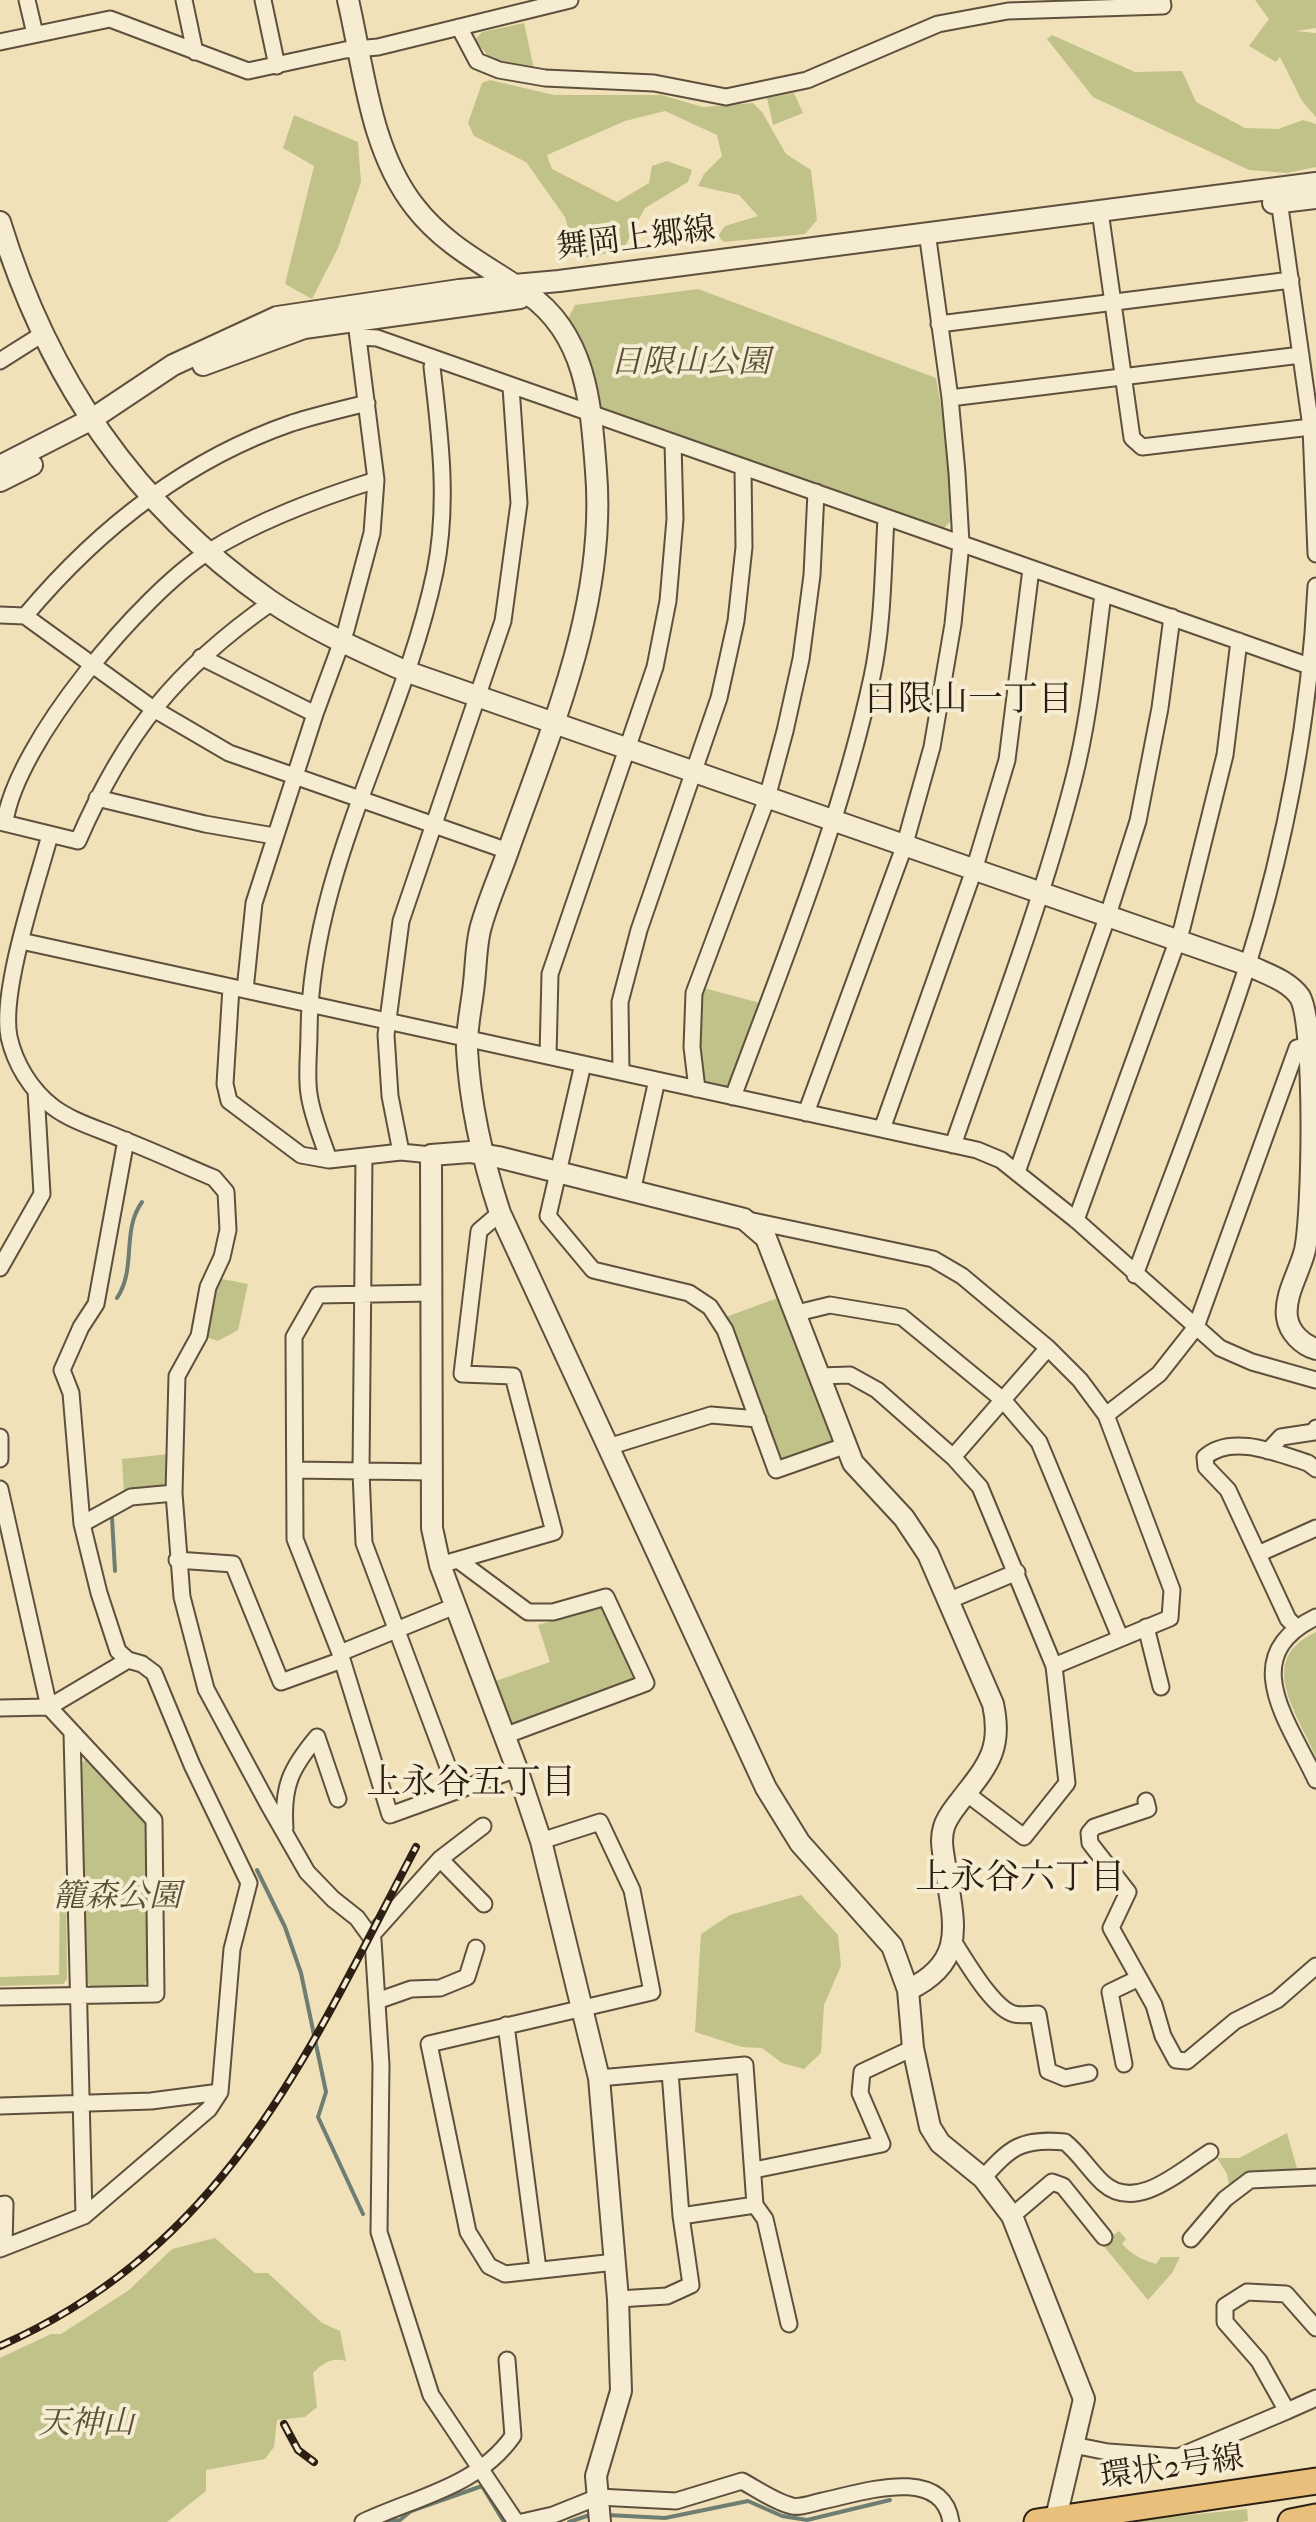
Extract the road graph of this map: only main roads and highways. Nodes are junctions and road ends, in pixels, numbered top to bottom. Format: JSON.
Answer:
{"nodes":[{"id":1,"x":1316,"y":2481,"type":"edge"},
{"id":2,"x":1316,"y":2517,"type":"edge"},
{"id":3,"x":1049,"y":2521,"type":"edge"},
{"id":4,"x":1292,"y":2522,"type":"edge"}],
"edges":[{"from":1,"to":3,"type":"main road","name":"環状2号線"},
{"from":2,"to":4,"type":"main road"}]}
